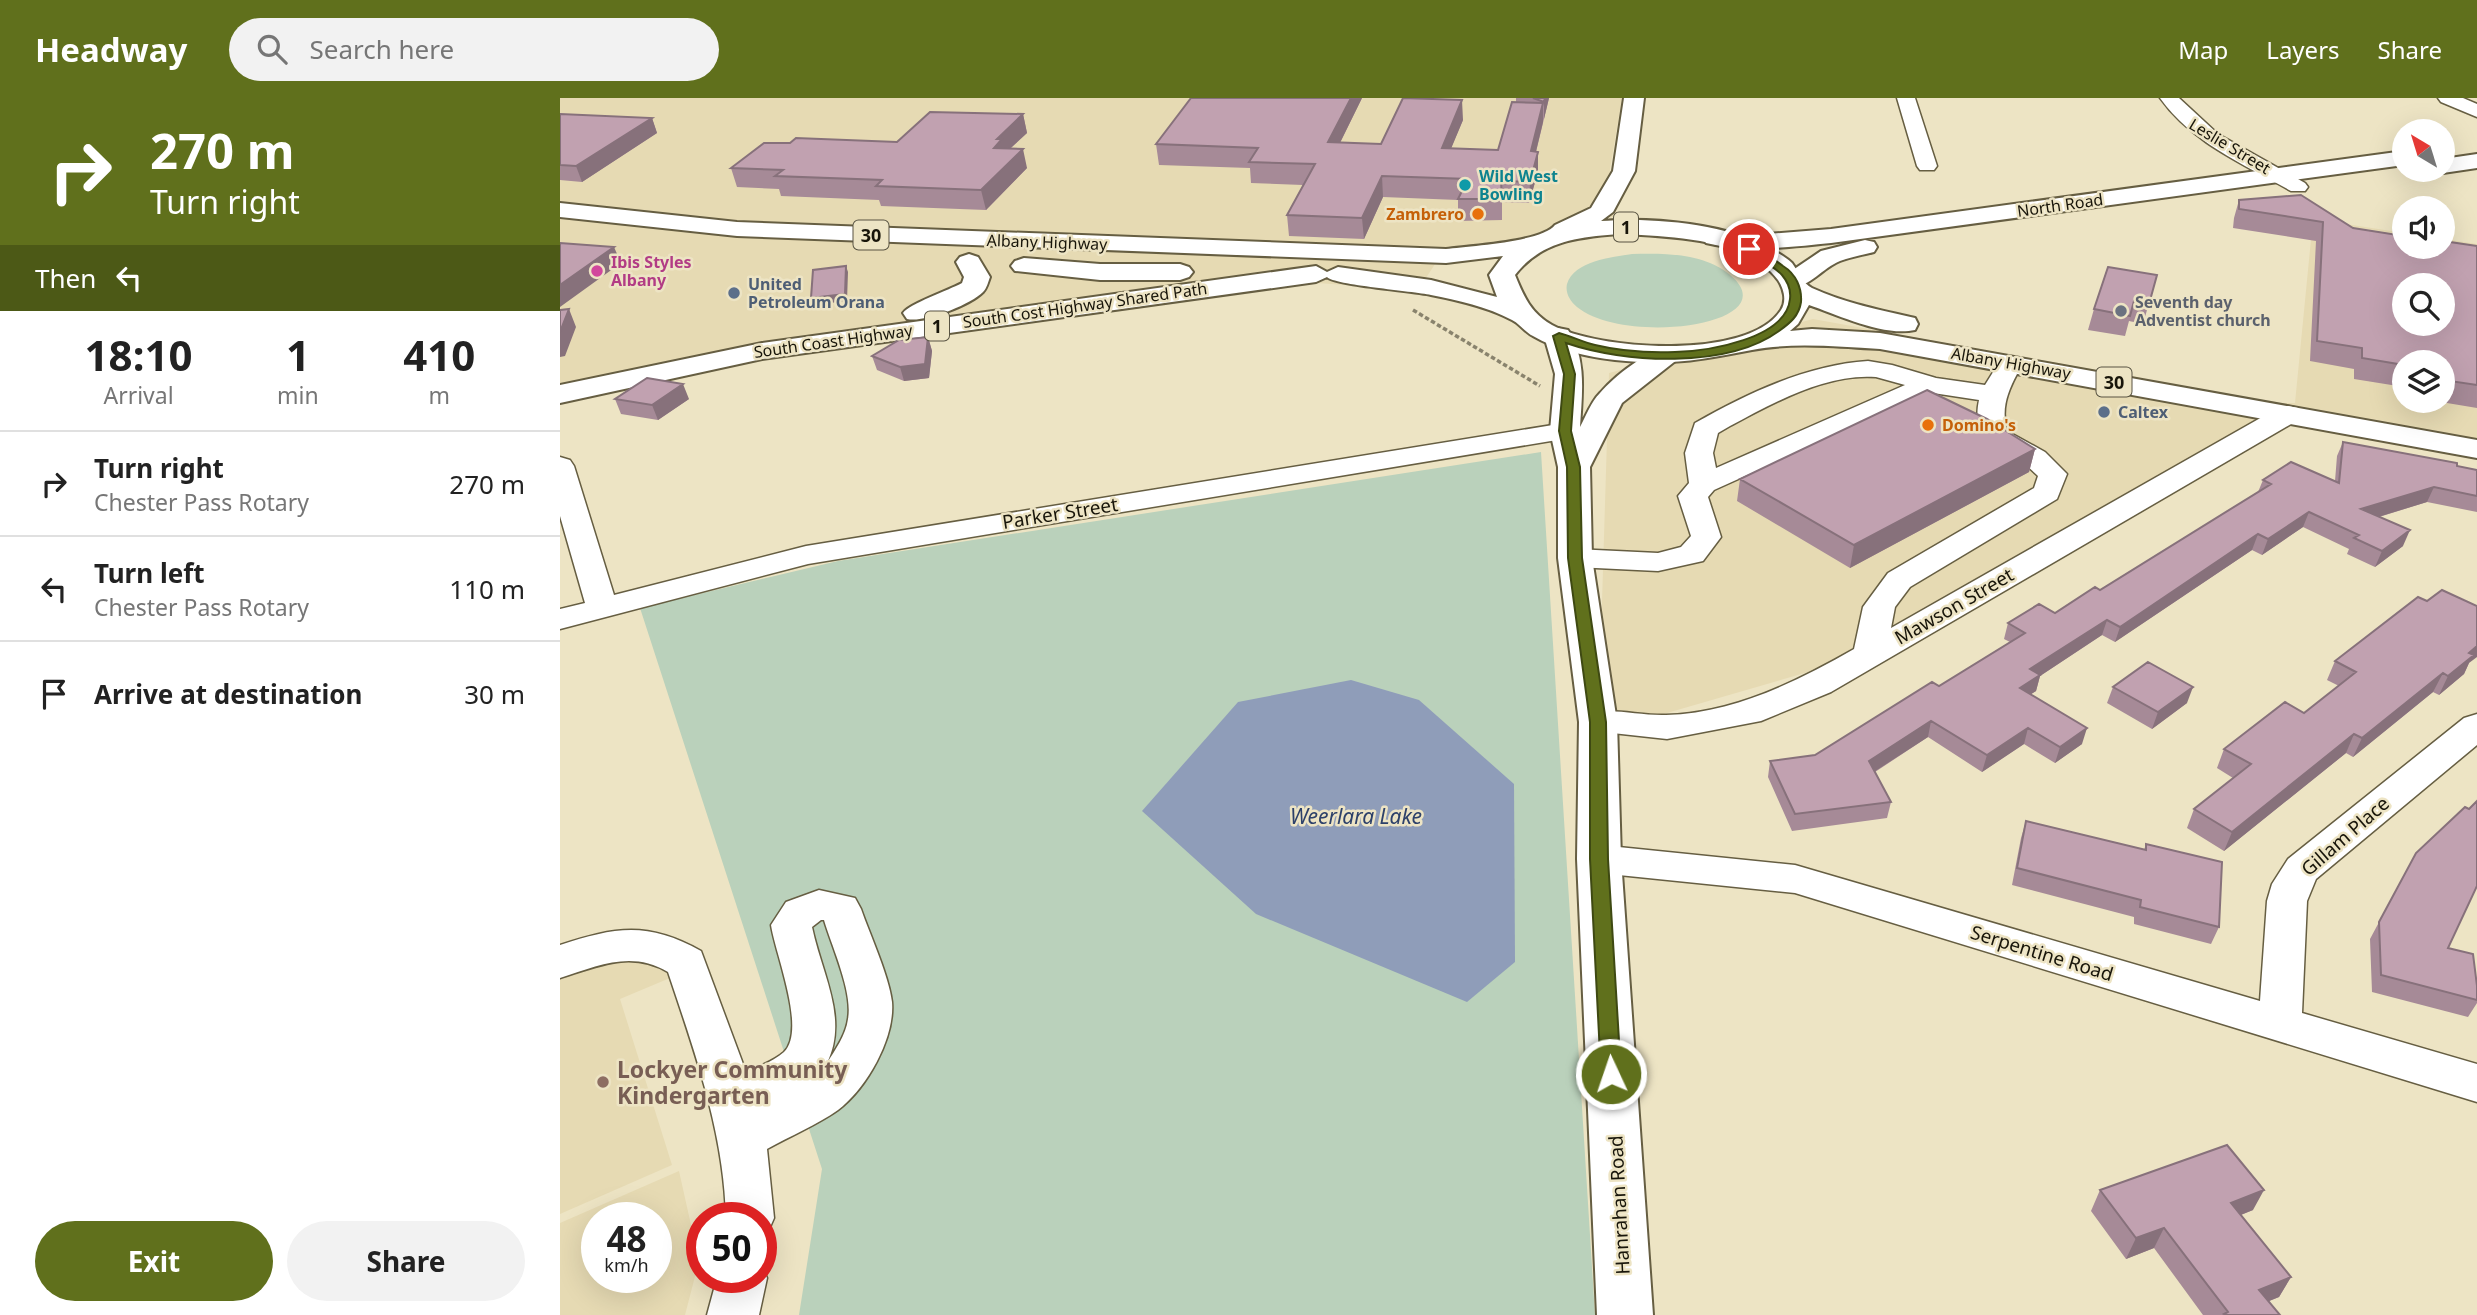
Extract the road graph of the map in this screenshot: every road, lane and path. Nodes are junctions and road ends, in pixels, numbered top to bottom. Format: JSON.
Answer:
{"nodes":[{"id":1,"x":1634,"y":98,"type":"edge"},
{"id":2,"x":1906,"y":98,"type":"edge"},
{"id":3,"x":2169,"y":98,"type":"edge"},
{"id":4,"x":2447,"y":98,"type":"edge"},
{"id":5,"x":2477,"y":111,"type":"edge"},
{"id":6,"x":2477,"y":148,"type":"edge"},
{"id":7,"x":2455,"y":151,"type":"edge"},
{"id":8,"x":2392,"y":160,"type":"edge"},
{"id":9,"x":2477,"y":161,"type":"edge"},
{"id":10,"x":2455,"y":164,"type":"edge"},
{"id":11,"x":1927,"y":166,"type":"dead end"},
{"id":12,"x":1624,"y":171,"type":"junction"},
{"id":13,"x":2392,"y":172,"type":"edge"},
{"id":14,"x":2289,"y":181,"type":"junction"},
{"id":15,"x":560,"y":210,"type":"edge"},
{"id":16,"x":560,"y":229,"type":"edge"},
{"id":17,"x":737,"y":229,"type":"junction"},
{"id":18,"x":1559,"y":232,"type":"junction"},
{"id":19,"x":1704,"y":235,"type":"junction"},
{"id":20,"x":1535,"y":245,"type":"junction"},
{"id":21,"x":714,"y":246,"type":"junction"},
{"id":22,"x":1184,"y":247,"type":"junction"},
{"id":23,"x":969,"y":262,"type":"junction"},
{"id":24,"x":1100,"y":272,"type":"junction"},
{"id":25,"x":1316,"y":274,"type":"junction"},
{"id":26,"x":1795,"y":286,"type":"junction"},
{"id":27,"x":1407,"y":307,"type":"dead end"},
{"id":28,"x":916,"y":313,"type":"junction"},
{"id":29,"x":1520,"y":314,"type":"junction"},
{"id":30,"x":1559,"y":336,"type":"junction"},
{"id":31,"x":1749,"y":342,"type":"junction"},
{"id":32,"x":1669,"y":355,"type":"junction"},
{"id":33,"x":2009,"y":362,"type":"junction"},
{"id":34,"x":560,"y":381,"type":"edge"},
{"id":35,"x":1932,"y":385,"type":"junction"},
{"id":36,"x":1543,"y":388,"type":"dead end"},
{"id":37,"x":560,"y":394,"type":"edge"},
{"id":38,"x":1993,"y":394,"type":"junction"},
{"id":39,"x":2288,"y":414,"type":"junction"},
{"id":40,"x":2477,"y":426,"type":"edge"},
{"id":41,"x":1569,"y":449,"type":"junction"},
{"id":42,"x":2477,"y":449,"type":"edge"},
{"id":43,"x":560,"y":466,"type":"edge"},
{"id":44,"x":1704,"y":484,"type":"junction"},
{"id":45,"x":1575,"y":558,"type":"junction"},
{"id":46,"x":601,"y":607,"type":"junction"},
{"id":47,"x":560,"y":619,"type":"edge"},
{"id":48,"x":1870,"y":654,"type":"junction"},
{"id":49,"x":1598,"y":722,"type":"junction"},
{"id":50,"x":2477,"y":726,"type":"edge"},
{"id":51,"x":1599,"y":859,"type":"junction"},
{"id":52,"x":560,"y":962,"type":"edge"},
{"id":53,"x":2280,"y":1024,"type":"junction"},
{"id":54,"x":2477,"y":1083,"type":"edge"},
{"id":55,"x":735,"y":1120,"type":"junction"},
{"id":56,"x":749,"y":1202,"type":"edge"},
{"id":57,"x":738,"y":1293,"type":"edge"},
{"id":58,"x":733,"y":1315,"type":"edge"},
{"id":59,"x":1625,"y":1315,"type":"edge"}],
"edges":[{"from":1,"to":12,"type":"main road","number":"1"},
{"from":2,"to":11,"type":"street"},
{"from":3,"to":14,"type":"street","name":"Leslie Street"},
{"from":4,"to":5,"type":"street"},
{"from":6,"to":7,"type":"main road"},
{"from":8,"to":14,"type":"main road","name":"North Road"},
{"from":9,"to":10,"type":"main road"},
{"from":12,"to":18,"type":"main road","number":"1"},
{"from":12,"to":19,"type":"main road","number":"1"},
{"from":13,"to":14,"type":"main road","name":"North Road"},
{"from":14,"to":19,"type":"main road","name":"North Road"},
{"from":14,"to":26,"type":"main road","name":"North Road"},
{"from":15,"to":17,"type":"main road","name":"Albany Highway","number":"30"},
{"from":16,"to":21,"type":"main road","name":"Albany Highway","number":"30"},
{"from":17,"to":21,"type":"main road"},
{"from":17,"to":22,"type":"main road","name":"Albany Highway","number":"30"},
{"from":18,"to":19,"type":"main road","number":"1"},
{"from":18,"to":20,"type":"main road","number":"1"},
{"from":19,"to":26,"type":"main road","number":"1"},
{"from":20,"to":22,"type":"main road","name":"Albany Highway","number":"1"},
{"from":20,"to":29,"type":"main road","number":"1"},
{"from":21,"to":23,"type":"main road","name":"Albany Highway","number":"30"},
{"from":22,"to":24,"type":"main road","name":"South Coast Highway","number":"1"},
{"from":23,"to":24,"type":"main road","name":"Albany Highway","number":"30"},
{"from":23,"to":28,"type":"main road"},
{"from":24,"to":25,"type":"main road","name":"Albany Highway","number":"30"},
{"from":24,"to":28,"type":"main road","name":"South Coast Highway","number":"1"},
{"from":25,"to":29,"type":"main road","name":"Albany Highway","number":"1"},
{"from":25,"to":37,"type":"main road","name":"South Coast Highway","number":"1"},
{"from":26,"to":31,"type":"main road","number":"1"},
{"from":26,"to":40,"type":"main road","name":"Albany Highway","number":"30"},
{"from":27,"to":36,"type":"path"},
{"from":28,"to":34,"type":"main road","name":"South Coast Highway","number":"1"},
{"from":29,"to":30,"type":"main road","number":"1"},
{"from":30,"to":32,"type":"main road","number":"1"},
{"from":30,"to":41,"type":"main road","name":"Hanrahan Road"},
{"from":31,"to":32,"type":"main road","number":"1"},
{"from":31,"to":33,"type":"main road","name":"Albany Highway","number":"30"},
{"from":32,"to":41,"type":"main road","name":"Hanrahan Road"},
{"from":33,"to":38,"type":"street"},
{"from":33,"to":39,"type":"main road","name":"Albany Highway","number":"30"},
{"from":35,"to":38,"type":"street"},
{"from":35,"to":44,"type":"street"},
{"from":35,"to":44,"type":"street"},
{"from":38,"to":48,"type":"street"},
{"from":39,"to":42,"type":"main road","name":"Albany Highway","number":"30"},
{"from":39,"to":48,"type":"street","name":"Mawson Street"},
{"from":41,"to":45,"type":"main road","name":"Hanrahan Road"},
{"from":41,"to":46,"type":"street","name":"Parker Street"},
{"from":43,"to":46,"type":"street"},
{"from":44,"to":45,"type":"street"},
{"from":45,"to":49,"type":"main road","name":"Hanrahan Road"},
{"from":46,"to":47,"type":"street","name":"Parker Street"},
{"from":48,"to":49,"type":"street","name":"Mawson Street"},
{"from":49,"to":51,"type":"main road","name":"Hanrahan Road"},
{"from":50,"to":53,"type":"street","name":"Gillam Place"},
{"from":51,"to":53,"type":"street","name":"Serpentine Road"},
{"from":51,"to":59,"type":"main road","name":"Hanrahan Road"},
{"from":52,"to":55,"type":"street"},
{"from":53,"to":54,"type":"street","name":"Serpentine Road"},
{"from":55,"to":55,"type":"street"},
{"from":55,"to":56,"type":"street"},
{"from":57,"to":58,"type":"street"}]}
